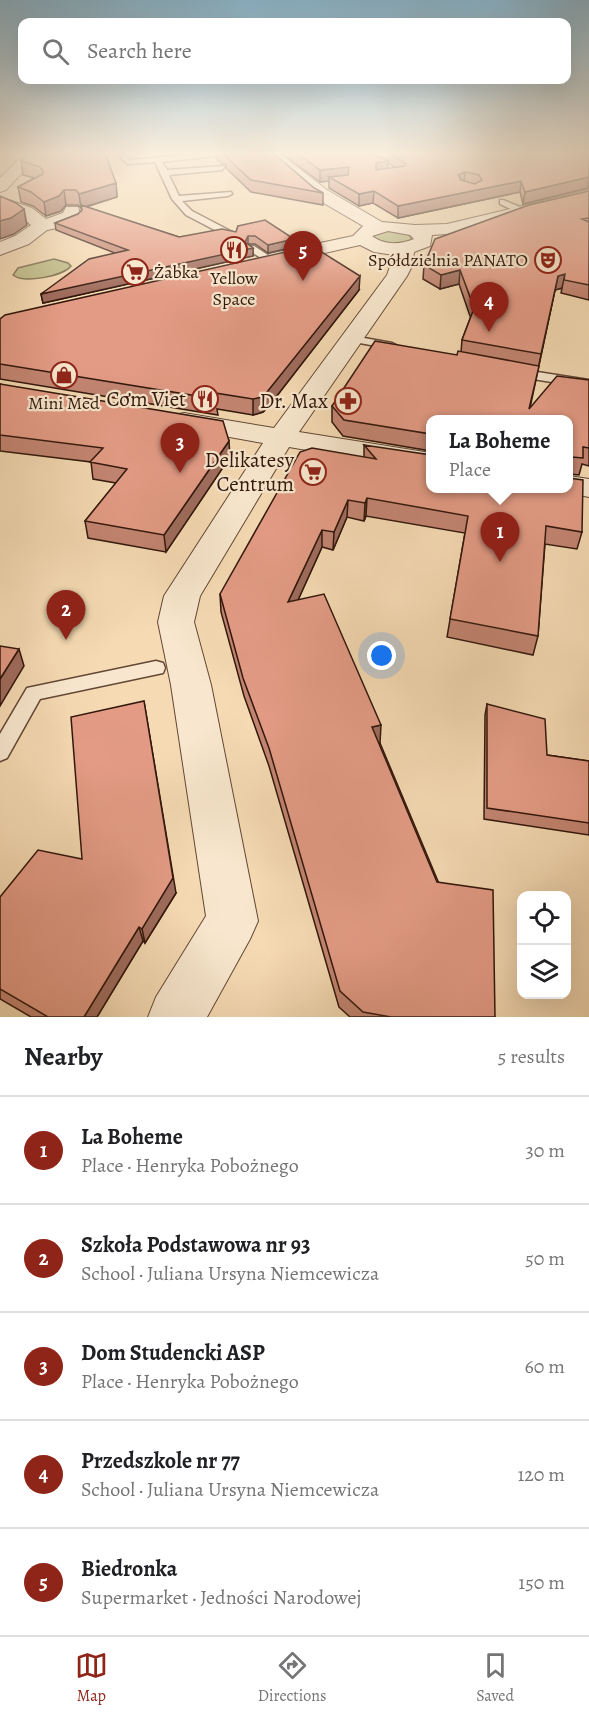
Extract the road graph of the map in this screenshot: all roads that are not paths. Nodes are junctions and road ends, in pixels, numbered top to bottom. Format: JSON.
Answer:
{"nodes":[{"id":1,"x":13,"y":200,"type":"edge"},
{"id":2,"x":177,"y":200,"type":"edge"},
{"id":3,"x":334,"y":200,"type":"edge"},
{"id":4,"x":566,"y":200,"type":"edge"},
{"id":5,"x":503,"y":202,"type":"edge"},
{"id":6,"x":72,"y":211,"type":"edge"},
{"id":7,"x":522,"y":211,"type":"junction"},
{"id":8,"x":39,"y":222,"type":"junction"},
{"id":9,"x":10,"y":223,"type":"edge"},
{"id":10,"x":416,"y":230,"type":"junction"},
{"id":11,"x":370,"y":233,"type":"junction"},
{"id":12,"x":233,"y":236,"type":"edge"},
{"id":13,"x":405,"y":248,"type":"junction"},
{"id":14,"x":0,"y":249,"type":"edge"},
{"id":15,"x":238,"y":267,"type":"edge"},
{"id":16,"x":353,"y":339,"type":"junction"},
{"id":17,"x":407,"y":350,"type":"edge"},
{"id":18,"x":508,"y":371,"type":"edge"},
{"id":19,"x":589,"y":384,"type":"edge"},
{"id":20,"x":162,"y":417,"type":"edge"},
{"id":21,"x":282,"y":438,"type":"junction"},
{"id":22,"x":426,"y":461,"type":"edge"},
{"id":23,"x":573,"y":486,"type":"edge"},
{"id":24,"x":589,"y":488,"type":"edge"},
{"id":25,"x":156,"y":669,"type":"dead end"},
{"id":26,"x":0,"y":752,"type":"edge"},
{"id":27,"x":176,"y":1017,"type":"edge"}],
"edges":[{"from":1,"to":8,"type":"street"},
{"from":2,"to":12,"type":"lane"},
{"from":3,"to":11,"type":"street"},
{"from":4,"to":7,"type":"street"},
{"from":5,"to":7,"type":"lane"},
{"from":6,"to":8,"type":"street"},
{"from":7,"to":10,"type":"street"},
{"from":8,"to":9,"type":"street"},
{"from":8,"to":14,"type":"street"},
{"from":10,"to":11,"type":"street"},
{"from":10,"to":13,"type":"street"},
{"from":11,"to":13,"type":"street"},
{"from":11,"to":15,"type":"street"},
{"from":13,"to":16,"type":"street"},
{"from":16,"to":17,"type":"lane"},
{"from":16,"to":21,"type":"street"},
{"from":18,"to":19,"type":"lane"},
{"from":20,"to":21,"type":"street"},
{"from":21,"to":22,"type":"street"},
{"from":21,"to":27,"type":"street"},
{"from":23,"to":24,"type":"street"},
{"from":25,"to":26,"type":"lane"}]}
